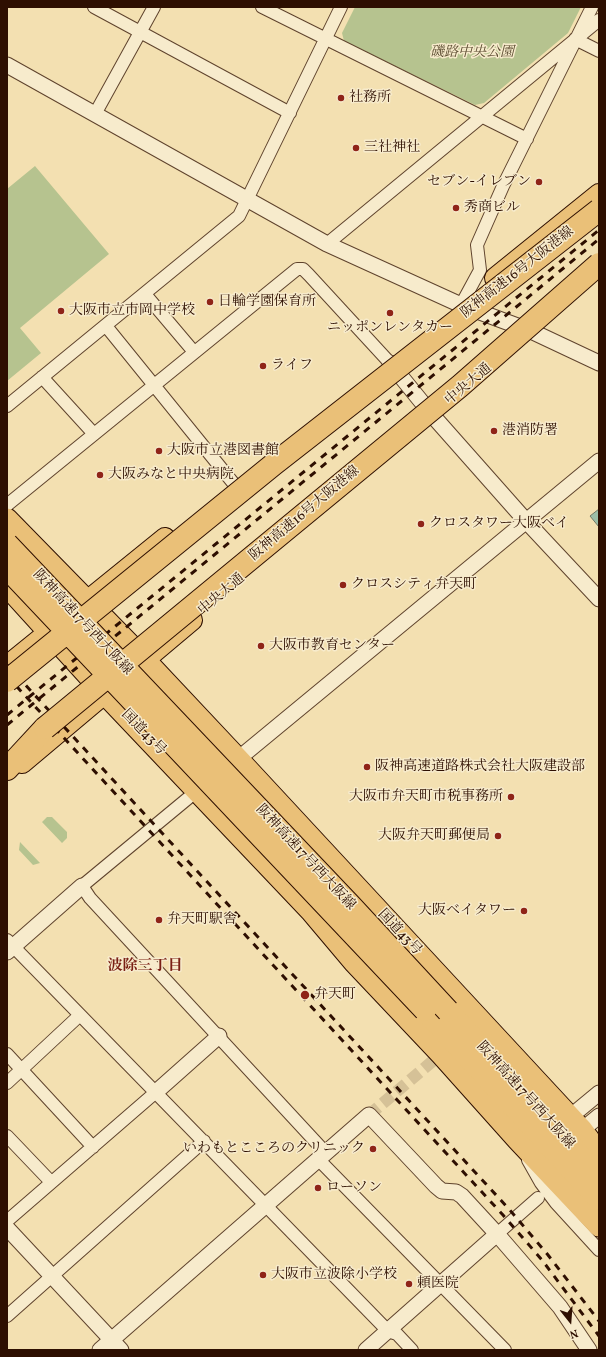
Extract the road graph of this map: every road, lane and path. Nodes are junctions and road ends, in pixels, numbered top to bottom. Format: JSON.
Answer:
{"nodes":[{"id":1,"x":94,"y":7,"type":"edge"},
{"id":2,"x":154,"y":7,"type":"edge"},
{"id":3,"x":262,"y":7,"type":"edge"},
{"id":4,"x":341,"y":7,"type":"edge"},
{"id":5,"x":592,"y":7,"type":"edge"},
{"id":6,"x":599,"y":20,"type":"edge"},
{"id":7,"x":140,"y":32,"type":"junction"},
{"id":8,"x":327,"y":39,"type":"junction"},
{"id":9,"x":575,"y":39,"type":"junction"},
{"id":10,"x":599,"y":51,"type":"edge"},
{"id":11,"x":7,"y":65,"type":"edge"},
{"id":12,"x":290,"y":113,"type":"junction"},
{"id":13,"x":95,"y":114,"type":"junction"},
{"id":14,"x":482,"y":117,"type":"junction"},
{"id":15,"x":527,"y":139,"type":"junction"},
{"id":16,"x":599,"y":194,"type":"edge"},
{"id":17,"x":247,"y":200,"type":"junction"},
{"id":18,"x":599,"y":210,"type":"edge"},
{"id":19,"x":327,"y":244,"type":"junction"},
{"id":20,"x":599,"y":264,"type":"edge"},
{"id":21,"x":599,"y":271,"type":"edge"},
{"id":22,"x":145,"y":294,"type":"junction"},
{"id":23,"x":461,"y":305,"type":"junction"},
{"id":24,"x":106,"y":326,"type":"junction"},
{"id":25,"x":531,"y":331,"type":"junction"},
{"id":26,"x":194,"y":352,"type":"junction"},
{"id":27,"x":390,"y":363,"type":"junction"},
{"id":28,"x":599,"y":363,"type":"edge"},
{"id":29,"x":42,"y":377,"type":"junction"},
{"id":30,"x":154,"y":386,"type":"junction"},
{"id":31,"x":7,"y":406,"type":"edge"},
{"id":32,"x":433,"y":416,"type":"junction"},
{"id":33,"x":94,"y":434,"type":"junction"},
{"id":34,"x":599,"y":461,"type":"edge"},
{"id":35,"x":234,"y":484,"type":"junction"},
{"id":36,"x":7,"y":505,"type":"edge"},
{"id":37,"x":7,"y":519,"type":"edge"},
{"id":38,"x":526,"y":521,"type":"junction"},
{"id":39,"x":7,"y":544,"type":"edge"},
{"id":40,"x":43,"y":556,"type":"junction"},
{"id":41,"x":7,"y":580,"type":"edge"},
{"id":42,"x":599,"y":599,"type":"edge"},
{"id":43,"x":87,"y":601,"type":"junction"},
{"id":44,"x":49,"y":632,"type":"junction"},
{"id":45,"x":36,"y":657,"type":"junction"},
{"id":46,"x":145,"y":660,"type":"junction"},
{"id":47,"x":7,"y":666,"type":"edge"},
{"id":48,"x":7,"y":677,"type":"edge"},
{"id":49,"x":7,"y":682,"type":"edge"},
{"id":50,"x":105,"y":694,"type":"junction"},
{"id":51,"x":196,"y":714,"type":"junction"},
{"id":52,"x":45,"y":728,"type":"junction"},
{"id":53,"x":7,"y":759,"type":"edge"},
{"id":54,"x":238,"y":759,"type":"junction"},
{"id":55,"x":7,"y":769,"type":"edge"},
{"id":56,"x":7,"y":776,"type":"edge"},
{"id":57,"x":198,"y":790,"type":"junction"},
{"id":58,"x":82,"y":886,"type":"junction"},
{"id":59,"x":9,"y":946,"type":"edge"},
{"id":60,"x":393,"y":1003,"type":"junction"},
{"id":61,"x":80,"y":1015,"type":"junction"},
{"id":62,"x":219,"y":1036,"type":"junction"},
{"id":63,"x":7,"y":1054,"type":"edge"},
{"id":64,"x":22,"y":1070,"type":"junction"},
{"id":65,"x":7,"y":1084,"type":"edge"},
{"id":66,"x":156,"y":1092,"type":"junction"},
{"id":67,"x":599,"y":1093,"type":"edge"},
{"id":68,"x":599,"y":1116,"type":"edge"},
{"id":69,"x":584,"y":1130,"type":"edge"},
{"id":70,"x":7,"y":1136,"type":"edge"},
{"id":71,"x":517,"y":1140,"type":"junction"},
{"id":72,"x":204,"y":1141,"type":"junction"},
{"id":73,"x":93,"y":1147,"type":"junction"},
{"id":74,"x":599,"y":1153,"type":"edge"},
{"id":75,"x":321,"y":1156,"type":"junction"},
{"id":76,"x":599,"y":1177,"type":"edge"},
{"id":77,"x":51,"y":1182,"type":"junction"},
{"id":78,"x":538,"y":1198,"type":"dead end"},
{"id":79,"x":599,"y":1199,"type":"edge"},
{"id":80,"x":265,"y":1205,"type":"junction"},
{"id":81,"x":7,"y":1221,"type":"edge"},
{"id":82,"x":599,"y":1226,"type":"edge"},
{"id":83,"x":7,"y":1228,"type":"edge"},
{"id":84,"x":497,"y":1234,"type":"junction"},
{"id":85,"x":599,"y":1250,"type":"edge"},
{"id":86,"x":52,"y":1275,"type":"junction"},
{"id":87,"x":440,"y":1284,"type":"junction"},
{"id":88,"x":7,"y":1316,"type":"edge"},
{"id":89,"x":388,"y":1331,"type":"junction"},
{"id":90,"x":116,"y":1345,"type":"edge"},
{"id":91,"x":100,"y":1350,"type":"edge"},
{"id":92,"x":366,"y":1350,"type":"edge"},
{"id":93,"x":412,"y":1350,"type":"edge"},
{"id":94,"x":505,"y":1350,"type":"edge"},
{"id":95,"x":589,"y":1350,"type":"edge"}],
"edges":[{"from":1,"to":7,"type":"street"},
{"from":2,"to":7,"type":"street"},
{"from":3,"to":8,"type":"street"},
{"from":4,"to":8,"type":"street"},
{"from":5,"to":9,"type":"street"},
{"from":6,"to":9,"type":"street"},
{"from":7,"to":12,"type":"street"},
{"from":7,"to":13,"type":"street"},
{"from":8,"to":12,"type":"street"},
{"from":8,"to":14,"type":"street"},
{"from":9,"to":10,"type":"street"},
{"from":9,"to":14,"type":"street"},
{"from":9,"to":15,"type":"street"},
{"from":11,"to":13,"type":"street"},
{"from":12,"to":17,"type":"street"},
{"from":13,"to":17,"type":"street"},
{"from":14,"to":15,"type":"street"},
{"from":14,"to":19,"type":"street"},
{"from":15,"to":23,"type":"street"},
{"from":16,"to":23,"type":"main road"},
{"from":17,"to":19,"type":"street"},
{"from":17,"to":22,"type":"street"},
{"from":18,"to":45,"type":"highway","name":"阪神高速16号大阪港線","bridge":true},
{"from":19,"to":23,"type":"street"},
{"from":20,"to":52,"type":"highway","name":"阪神高速16号大阪港線","bridge":true},
{"from":21,"to":25,"type":"main road","name":"中央大通"},
{"from":22,"to":24,"type":"street"},
{"from":22,"to":26,"type":"street"},
{"from":23,"to":25,"type":"street"},
{"from":23,"to":27,"type":"main road"},
{"from":24,"to":29,"type":"street"},
{"from":24,"to":30,"type":"street"},
{"from":25,"to":28,"type":"street"},
{"from":25,"to":32,"type":"main road","name":"中央大通"},
{"from":26,"to":27,"type":"street"},
{"from":26,"to":30,"type":"street"},
{"from":27,"to":32,"type":"street"},
{"from":27,"to":35,"type":"main road"},
{"from":29,"to":31,"type":"street"},
{"from":29,"to":33,"type":"street"},
{"from":30,"to":33,"type":"street"},
{"from":30,"to":35,"type":"street"},
{"from":32,"to":38,"type":"street"},
{"from":32,"to":46,"type":"main road","name":"中央大通"},
{"from":33,"to":36,"type":"street"},
{"from":34,"to":38,"type":"street"},
{"from":35,"to":43,"type":"main road"},
{"from":37,"to":40,"type":"highway","name":"国道43号"},
{"from":38,"to":42,"type":"street"},
{"from":38,"to":54,"type":"street"},
{"from":39,"to":76,"type":"highway","name":"阪神高速17号西大阪線","bridge":true},
{"from":40,"to":41,"type":"highway"},
{"from":40,"to":43,"type":"highway","name":"国道43号"},
{"from":41,"to":44,"type":"highway","name":"国道43号"},
{"from":41,"to":79,"type":"highway","name":"阪神高速17号西大阪線","bridge":true},
{"from":43,"to":44,"type":"main road"},
{"from":43,"to":46,"type":"highway","name":"国道43号"},
{"from":44,"to":47,"type":"main road"},
{"from":44,"to":50,"type":"highway","name":"国道43号"},
{"from":45,"to":48,"type":"highway","bridge":true},
{"from":45,"to":49,"type":"highway","name":"阪神高速16号大阪港線","bridge":true},
{"from":46,"to":50,"type":"main road","name":"中央大通"},
{"from":46,"to":51,"type":"highway","name":"国道43号"},
{"from":50,"to":56,"type":"main road","name":"中央大通"},
{"from":50,"to":57,"type":"highway","name":"国道43号"},
{"from":51,"to":54,"type":"highway","name":"国道43号"},
{"from":51,"to":60,"type":"highway","name":"国道43号"},
{"from":52,"to":53,"type":"highway","name":"阪神高速16号大阪港線"},
{"from":52,"to":55,"type":"highway"},
{"from":54,"to":69,"type":"highway","name":"国道43号"},
{"from":57,"to":58,"type":"street"},
{"from":57,"to":60,"type":"highway","name":"国道43号"},
{"from":58,"to":59,"type":"street"},
{"from":58,"to":62,"type":"street"},
{"from":59,"to":61,"type":"street"},
{"from":60,"to":71,"type":"highway","name":"国道43号"},
{"from":61,"to":64,"type":"street"},
{"from":61,"to":66,"type":"street"},
{"from":62,"to":66,"type":"street"},
{"from":62,"to":75,"type":"street"},
{"from":63,"to":64,"type":"street"},
{"from":64,"to":65,"type":"street"},
{"from":64,"to":73,"type":"street"},
{"from":66,"to":72,"type":"street"},
{"from":66,"to":73,"type":"street"},
{"from":67,"to":69,"type":"street"},
{"from":68,"to":69,"type":"street"},
{"from":69,"to":74,"type":"highway","name":"国道43号"},
{"from":70,"to":77,"type":"street"},
{"from":71,"to":82,"type":"highway","name":"国道43号"},
{"from":71,"to":85,"type":"street"},
{"from":72,"to":80,"type":"street"},
{"from":72,"to":86,"type":"street"},
{"from":73,"to":77,"type":"street"},
{"from":75,"to":80,"type":"street"},
{"from":75,"to":84,"type":"street"},
{"from":75,"to":87,"type":"street"},
{"from":77,"to":81,"type":"street"},
{"from":78,"to":84,"type":"street"},
{"from":80,"to":89,"type":"street"},
{"from":80,"to":90,"type":"street"},
{"from":83,"to":86,"type":"street"},
{"from":84,"to":87,"type":"street"},
{"from":84,"to":95,"type":"street"},
{"from":86,"to":88,"type":"street"},
{"from":86,"to":90,"type":"street"},
{"from":87,"to":89,"type":"street"},
{"from":87,"to":94,"type":"street"},
{"from":89,"to":92,"type":"street"},
{"from":89,"to":93,"type":"street"},
{"from":90,"to":91,"type":"street"}]}
